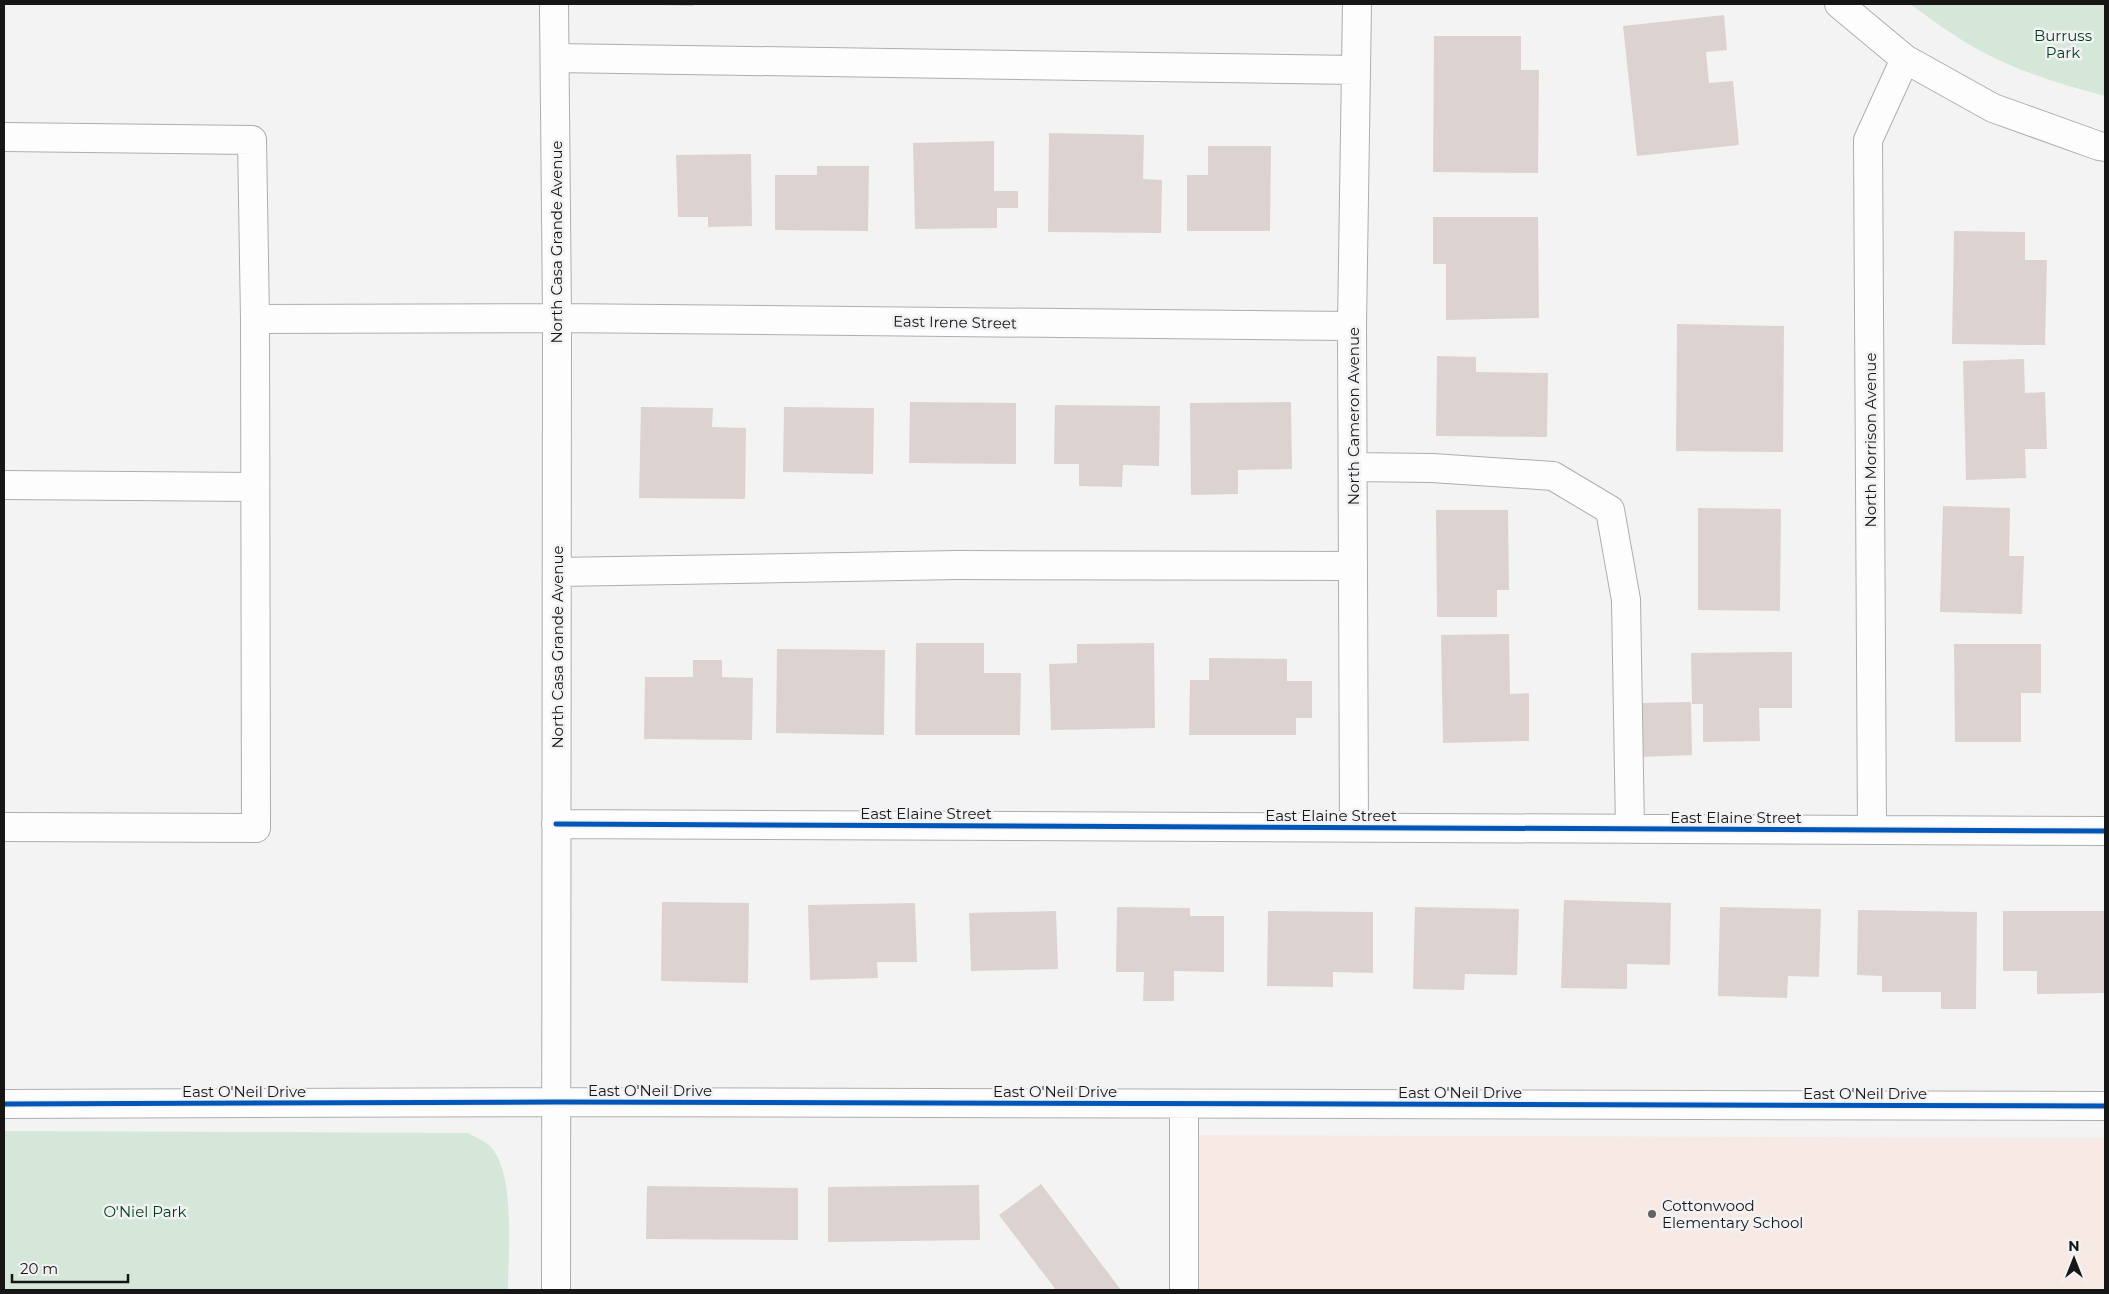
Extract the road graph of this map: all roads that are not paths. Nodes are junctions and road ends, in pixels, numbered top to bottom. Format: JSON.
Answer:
{"nodes":[{"id":1,"x":554,"y":4,"type":"edge"},
{"id":2,"x":1357,"y":4,"type":"edge"},
{"id":3,"x":1839,"y":4,"type":"edge"},
{"id":4,"x":555,"y":58,"type":"junction"},
{"id":5,"x":1905,"y":59,"type":"junction"},
{"id":6,"x":1356,"y":70,"type":"junction"},
{"id":7,"x":4,"y":137,"type":"edge"},
{"id":8,"x":2105,"y":147,"type":"edge"},
{"id":9,"x":557,"y":318,"type":"junction"},
{"id":10,"x":255,"y":319,"type":"junction"},
{"id":11,"x":1352,"y":326,"type":"junction"},
{"id":12,"x":1353,"y":467,"type":"junction"},
{"id":13,"x":4,"y":485,"type":"edge"},
{"id":14,"x":255,"y":487,"type":"junction"},
{"id":15,"x":1353,"y":566,"type":"junction"},
{"id":16,"x":557,"y":572,"type":"junction"},
{"id":17,"x":556,"y":824,"type":"junction"},
{"id":18,"x":4,"y":827,"type":"edge"},
{"id":19,"x":1354,"y":828,"type":"junction"},
{"id":20,"x":1630,"y":829,"type":"junction"},
{"id":21,"x":1872,"y":830,"type":"junction"},
{"id":22,"x":2105,"y":831,"type":"edge"},
{"id":23,"x":556,"y":1102,"type":"junction"},
{"id":24,"x":4,"y":1104,"type":"edge"},
{"id":25,"x":1184,"y":1104,"type":"junction"},
{"id":26,"x":2105,"y":1106,"type":"edge"},
{"id":27,"x":556,"y":1290,"type":"edge"},
{"id":28,"x":1184,"y":1290,"type":"edge"}],
"edges":[{"from":1,"to":4,"type":"street","name":"North Casa Grande Avenue"},
{"from":2,"to":6,"type":"street","name":"North Cameron Avenue"},
{"from":3,"to":5,"type":"street"},
{"from":4,"to":6,"type":"street"},
{"from":4,"to":9,"type":"street","name":"North Casa Grande Avenue"},
{"from":5,"to":8,"type":"street"},
{"from":5,"to":21,"type":"street","name":"North Morrison Avenue"},
{"from":6,"to":11,"type":"street","name":"North Cameron Avenue"},
{"from":7,"to":10,"type":"street"},
{"from":9,"to":10,"type":"street","name":"East Irene Street"},
{"from":9,"to":11,"type":"street","name":"East Irene Street"},
{"from":9,"to":16,"type":"street","name":"North Casa Grande Avenue"},
{"from":10,"to":14,"type":"street"},
{"from":11,"to":12,"type":"street","name":"North Cameron Avenue"},
{"from":12,"to":15,"type":"street","name":"North Cameron Avenue"},
{"from":12,"to":20,"type":"street"},
{"from":13,"to":14,"type":"street"},
{"from":14,"to":18,"type":"street"},
{"from":15,"to":16,"type":"street"},
{"from":15,"to":19,"type":"street","name":"North Cameron Avenue"},
{"from":16,"to":17,"type":"street","name":"North Casa Grande Avenue"},
{"from":17,"to":19,"type":"street","name":"East Elaine Street"},
{"from":17,"to":23,"type":"street","name":"North Casa Grande Avenue"},
{"from":19,"to":20,"type":"street","name":"East Elaine Street"},
{"from":20,"to":21,"type":"street","name":"East Elaine Street"},
{"from":21,"to":22,"type":"street","name":"East Elaine Street"},
{"from":23,"to":24,"type":"street","name":"East O'Neil Drive"},
{"from":23,"to":25,"type":"street","name":"East O'Neil Drive"},
{"from":23,"to":27,"type":"street","name":"North Casa Grande Avenue"},
{"from":25,"to":26,"type":"street","name":"East O'Neil Drive"},
{"from":25,"to":28,"type":"street"}]}
